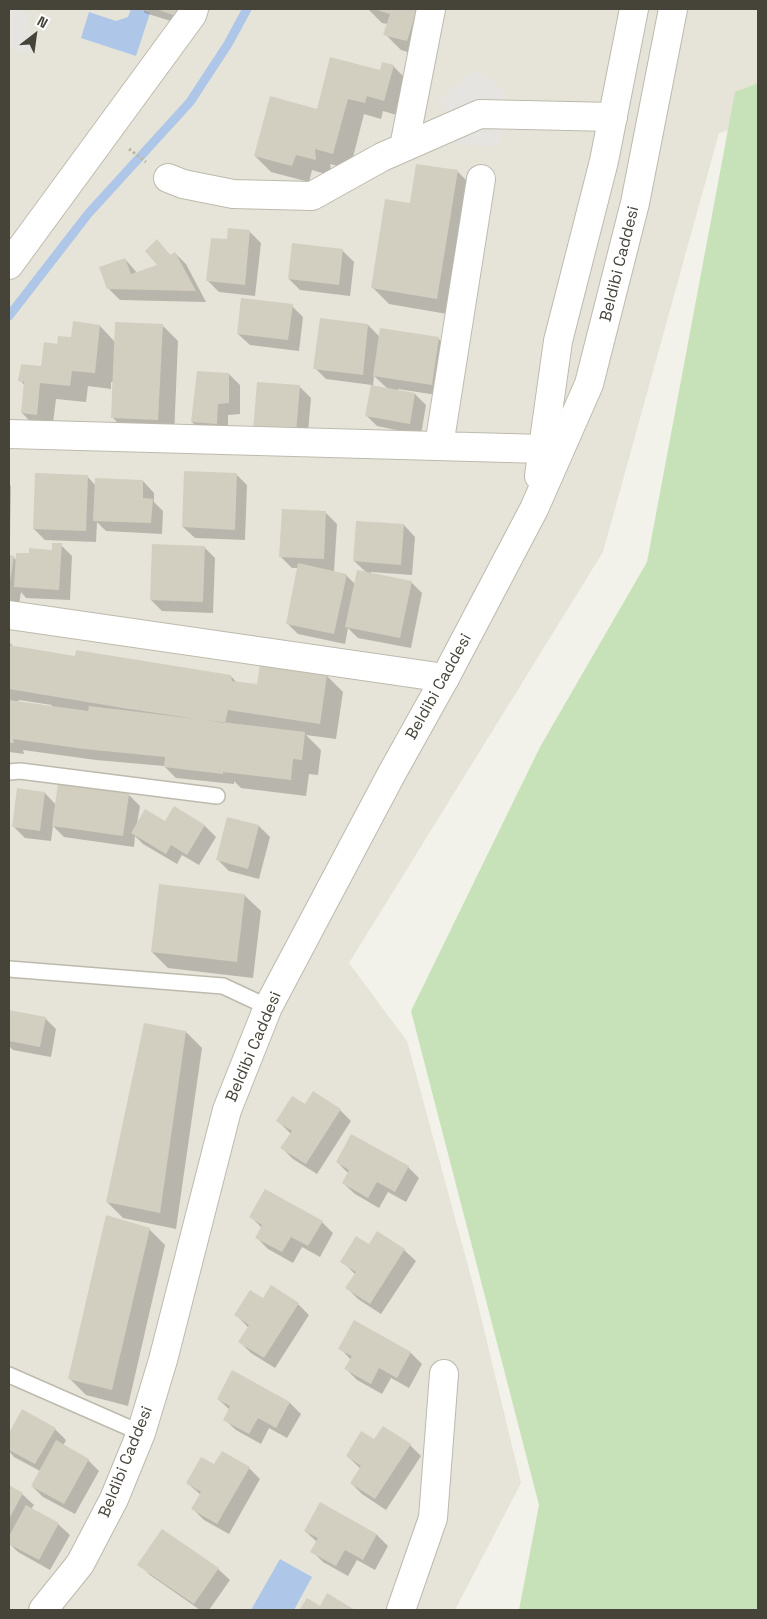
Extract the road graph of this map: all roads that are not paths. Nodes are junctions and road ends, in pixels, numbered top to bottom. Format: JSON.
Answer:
{"nodes":[{"id":1,"x":194,"y":9,"type":"edge"},
{"id":2,"x":431,"y":9,"type":"edge"},
{"id":3,"x":634,"y":9,"type":"edge"},
{"id":4,"x":673,"y":9,"type":"edge"},
{"id":5,"x":612,"y":117,"type":"junction"},
{"id":6,"x":404,"y":147,"type":"junction"},
{"id":7,"x":157,"y":170,"type":"road end"},
{"id":8,"x":481,"y":179,"type":"dead end"},
{"id":9,"x":9,"y":266,"type":"edge"},
{"id":10,"x":9,"y":434,"type":"edge"},
{"id":11,"x":438,"y":446,"type":"junction"},
{"id":12,"x":543,"y":449,"type":"junction"},
{"id":13,"x":534,"y":509,"type":"junction"},
{"id":14,"x":9,"y":615,"type":"edge"},
{"id":15,"x":445,"y":678,"type":"junction"},
{"id":16,"x":9,"y":772,"type":"edge"},
{"id":17,"x":217,"y":796,"type":"dead end"},
{"id":18,"x":9,"y":969,"type":"edge"},
{"id":19,"x":268,"y":1007,"type":"junction"},
{"id":20,"x":444,"y":1374,"type":"dead end"},
{"id":21,"x":9,"y":1375,"type":"edge"},
{"id":22,"x":142,"y":1433,"type":"junction"},
{"id":23,"x":43,"y":1610,"type":"edge"},
{"id":24,"x":401,"y":1610,"type":"edge"}],
"edges":[{"from":1,"to":9,"type":"street"},
{"from":2,"to":6,"type":"street"},
{"from":3,"to":5,"type":"street","name":"Beldibi Caddesi"},
{"from":4,"to":13,"type":"street","name":"Beldibi Caddesi"},
{"from":5,"to":6,"type":"street"},
{"from":5,"to":12,"type":"street","name":"Beldibi Caddesi"},
{"from":6,"to":7,"type":"street"},
{"from":8,"to":11,"type":"street"},
{"from":10,"to":11,"type":"street"},
{"from":11,"to":12,"type":"street"},
{"from":12,"to":13,"type":"street","name":"Beldibi Caddesi"},
{"from":13,"to":15,"type":"street","name":"Beldibi Caddesi"},
{"from":14,"to":15,"type":"street"},
{"from":15,"to":19,"type":"street","name":"Beldibi Caddesi"},
{"from":16,"to":17,"type":"lane"},
{"from":18,"to":19,"type":"lane"},
{"from":19,"to":22,"type":"street","name":"Beldibi Caddesi"},
{"from":20,"to":24,"type":"street"},
{"from":21,"to":22,"type":"lane"},
{"from":22,"to":23,"type":"street","name":"Beldibi Caddesi"}]}
